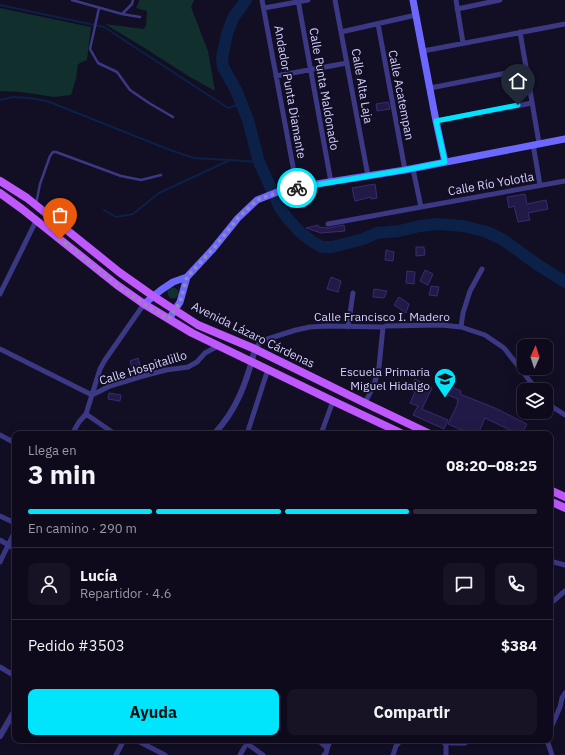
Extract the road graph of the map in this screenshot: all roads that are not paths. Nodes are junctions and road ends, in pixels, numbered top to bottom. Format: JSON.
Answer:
{"nodes":[{"id":1,"x":72,"y":0,"type":"edge"},
{"id":2,"x":133,"y":0,"type":"edge"},
{"id":3,"x":262,"y":0,"type":"edge"},
{"id":4,"x":308,"y":0,"type":"edge"},
{"id":5,"x":335,"y":0,"type":"edge"},
{"id":6,"x":413,"y":0,"type":"edge"},
{"id":7,"x":456,"y":0,"type":"edge"},
{"id":8,"x":500,"y":0,"type":"edge"},
{"id":9,"x":298,"y":1,"type":"edge"},
{"id":10,"x":98,"y":8,"type":"junction"},
{"id":11,"x":264,"y":8,"type":"junction"},
{"id":12,"x":457,"y":9,"type":"junction"},
{"id":13,"x":122,"y":14,"type":"junction"},
{"id":14,"x":416,"y":15,"type":"junction"},
{"id":15,"x":140,"y":17,"type":"dead end"},
{"id":16,"x":378,"y":24,"type":"junction"},
{"id":17,"x":565,"y":24,"type":"edge"},
{"id":18,"x":341,"y":32,"type":"junction"},
{"id":19,"x":520,"y":32,"type":"junction"},
{"id":20,"x":463,"y":43,"type":"junction"},
{"id":21,"x":423,"y":51,"type":"junction"},
{"id":22,"x":347,"y":63,"type":"junction"},
{"id":23,"x":527,"y":69,"type":"junction"},
{"id":24,"x":310,"y":70,"type":"junction"},
{"id":25,"x":276,"y":76,"type":"junction"},
{"id":26,"x":430,"y":88,"type":"junction"},
{"id":27,"x":532,"y":103,"type":"junction"},
{"id":28,"x":173,"y":117,"type":"dead end"},
{"id":29,"x":436,"y":121,"type":"junction"},
{"id":30,"x":565,"y":139,"type":"edge"},
{"id":31,"x":536,"y":144,"type":"junction"},
{"id":32,"x":445,"y":162,"type":"junction"},
{"id":33,"x":413,"y":169,"type":"junction"},
{"id":34,"x":405,"y":170,"type":"junction"},
{"id":35,"x":161,"y":175,"type":"dead end"},
{"id":36,"x":368,"y":176,"type":"junction"},
{"id":37,"x":0,"y":181,"type":"edge"},
{"id":38,"x":565,"y":181,"type":"edge"},
{"id":39,"x":330,"y":182,"type":"junction"},
{"id":40,"x":540,"y":185,"type":"junction"},
{"id":41,"x":297,"y":188,"type":"junction"},
{"id":42,"x":0,"y":193,"type":"edge"},
{"id":43,"x":36,"y":204,"type":"junction"},
{"id":44,"x":421,"y":206,"type":"junction"},
{"id":45,"x":36,"y":221,"type":"junction"},
{"id":46,"x":328,"y":224,"type":"dead end"},
{"id":47,"x":482,"y":269,"type":"dead end"},
{"id":48,"x":187,"y":277,"type":"junction"},
{"id":49,"x":353,"y":293,"type":"dead end"},
{"id":50,"x":0,"y":294,"type":"edge"},
{"id":51,"x":153,"y":296,"type":"junction"},
{"id":52,"x":144,"y":304,"type":"junction"},
{"id":53,"x":176,"y":310,"type":"junction"},
{"id":54,"x":169,"y":319,"type":"junction"},
{"id":55,"x":348,"y":326,"type":"junction"},
{"id":56,"x":383,"y":327,"type":"junction"},
{"id":57,"x":461,"y":327,"type":"junction"},
{"id":58,"x":218,"y":346,"type":"junction"},
{"id":59,"x":0,"y":349,"type":"edge"},
{"id":60,"x":255,"y":350,"type":"junction"},
{"id":61,"x":252,"y":362,"type":"junction"},
{"id":62,"x":268,"y":369,"type":"junction"},
{"id":63,"x":532,"y":383,"type":"edge"},
{"id":64,"x":92,"y":395,"type":"junction"},
{"id":65,"x":333,"y":401,"type":"junction"},
{"id":66,"x":365,"y":404,"type":"junction"},
{"id":67,"x":553,"y":407,"type":"edge"},
{"id":68,"x":86,"y":414,"type":"junction"},
{"id":69,"x":565,"y":415,"type":"edge"},
{"id":70,"x":74,"y":431,"type":"edge"},
{"id":71,"x":111,"y":431,"type":"edge"},
{"id":72,"x":217,"y":431,"type":"edge"},
{"id":73,"x":248,"y":431,"type":"edge"},
{"id":74,"x":322,"y":431,"type":"edge"},
{"id":75,"x":397,"y":431,"type":"edge"},
{"id":76,"x":424,"y":431,"type":"edge"},
{"id":77,"x":0,"y":435,"type":"edge"},
{"id":78,"x":12,"y":441,"type":"edge"},
{"id":79,"x":553,"y":491,"type":"edge"},
{"id":80,"x":565,"y":497,"type":"edge"},
{"id":81,"x":553,"y":503,"type":"edge"},
{"id":82,"x":565,"y":508,"type":"edge"},
{"id":83,"x":0,"y":516,"type":"edge"},
{"id":84,"x":12,"y":522,"type":"edge"},
{"id":85,"x":12,"y":537,"type":"edge"},
{"id":86,"x":0,"y":540,"type":"edge"},
{"id":87,"x":8,"y":545,"type":"junction"},
{"id":88,"x":12,"y":547,"type":"edge"},
{"id":89,"x":0,"y":562,"type":"edge"},
{"id":90,"x":553,"y":562,"type":"edge"},
{"id":91,"x":565,"y":565,"type":"edge"},
{"id":92,"x":565,"y":592,"type":"edge"},
{"id":93,"x":553,"y":602,"type":"edge"},
{"id":94,"x":0,"y":667,"type":"edge"},
{"id":95,"x":12,"y":674,"type":"edge"},
{"id":96,"x":565,"y":693,"type":"edge"},
{"id":97,"x":564,"y":698,"type":"edge"},
{"id":98,"x":12,"y":715,"type":"edge"},
{"id":99,"x":553,"y":723,"type":"edge"},
{"id":100,"x":0,"y":736,"type":"edge"},
{"id":101,"x":122,"y":743,"type":"edge"},
{"id":102,"x":142,"y":743,"type":"edge"},
{"id":103,"x":245,"y":743,"type":"edge"},
{"id":104,"x":248,"y":743,"type":"edge"},
{"id":105,"x":320,"y":743,"type":"edge"},
{"id":106,"x":329,"y":743,"type":"edge"},
{"id":107,"x":398,"y":743,"type":"edge"},
{"id":108,"x":445,"y":743,"type":"edge"},
{"id":109,"x":451,"y":743,"type":"edge"},
{"id":110,"x":465,"y":743,"type":"dead end"},
{"id":111,"x":548,"y":743,"type":"edge"},
{"id":112,"x":326,"y":753,"type":"edge"},
{"id":113,"x":116,"y":755,"type":"edge"},
{"id":114,"x":165,"y":755,"type":"edge"},
{"id":115,"x":240,"y":755,"type":"edge"},
{"id":116,"x":263,"y":755,"type":"edge"},
{"id":117,"x":393,"y":755,"type":"edge"},
{"id":118,"x":446,"y":755,"type":"edge"},
{"id":119,"x":552,"y":755,"type":"edge"}],
"edges":[{"from":1,"to":10,"type":"lane"},
{"from":2,"to":13,"type":"lane"},
{"from":3,"to":11,"type":"street","name":"Andador Punta Diamante"},
{"from":4,"to":9,"type":"street"},
{"from":5,"to":18,"type":"street","name":"Calle Alta Laja"},
{"from":6,"to":14,"type":"main road"},
{"from":7,"to":12,"type":"street"},
{"from":8,"to":12,"type":"street"},
{"from":9,"to":11,"type":"street"},
{"from":9,"to":24,"type":"street","name":"Calle Punta Maldonado"},
{"from":10,"to":13,"type":"lane"},
{"from":10,"to":28,"type":"lane"},
{"from":11,"to":25,"type":"street","name":"Andador Punta Diamante"},
{"from":12,"to":20,"type":"street"},
{"from":13,"to":15,"type":"lane"},
{"from":14,"to":16,"type":"street"},
{"from":14,"to":21,"type":"main road"},
{"from":16,"to":18,"type":"street"},
{"from":16,"to":34,"type":"street","name":"Calle Acatempan"},
{"from":17,"to":19,"type":"street"},
{"from":18,"to":22,"type":"street","name":"Calle Alta Laja"},
{"from":19,"to":20,"type":"street"},
{"from":19,"to":23,"type":"street"},
{"from":20,"to":21,"type":"street"},
{"from":21,"to":26,"type":"main road"},
{"from":22,"to":24,"type":"street"},
{"from":22,"to":36,"type":"street","name":"Calle Alta Laja"},
{"from":23,"to":26,"type":"street"},
{"from":23,"to":27,"type":"street"},
{"from":24,"to":25,"type":"street"},
{"from":24,"to":39,"type":"street","name":"Calle Punta Maldonado"},
{"from":25,"to":41,"type":"street","name":"Andador Punta Diamante"},
{"from":26,"to":29,"type":"main road"},
{"from":27,"to":29,"type":"street"},
{"from":27,"to":31,"type":"street"},
{"from":29,"to":32,"type":"main road"},
{"from":30,"to":31,"type":"main road"},
{"from":31,"to":32,"type":"main road"},
{"from":31,"to":40,"type":"street"},
{"from":32,"to":33,"type":"main road"},
{"from":33,"to":34,"type":"main road"},
{"from":33,"to":44,"type":"street"},
{"from":34,"to":36,"type":"main road"},
{"from":35,"to":43,"type":"lane"},
{"from":36,"to":39,"type":"main road"},
{"from":37,"to":43,"type":"main road","name":"Avenida Lázaro Cárdenas"},
{"from":38,"to":40,"type":"street","name":"Calle Río Yolotla"},
{"from":39,"to":41,"type":"main road"},
{"from":40,"to":44,"type":"street","name":"Calle Río Yolotla"},
{"from":41,"to":48,"type":"main road"},
{"from":42,"to":45,"type":"main road","name":"Avenida Lázaro Cárdenas"},
{"from":43,"to":51,"type":"main road","name":"Avenida Lázaro Cárdenas"},
{"from":44,"to":46,"type":"street","name":"Calle Río Yolotla"},
{"from":45,"to":50,"type":"street"},
{"from":45,"to":52,"type":"main road","name":"Avenida Lázaro Cárdenas"},
{"from":47,"to":57,"type":"street"},
{"from":48,"to":51,"type":"main road"},
{"from":48,"to":53,"type":"main road"},
{"from":49,"to":55,"type":"street"},
{"from":51,"to":52,"type":"main road"},
{"from":51,"to":53,"type":"main road","name":"Avenida Lázaro Cárdenas"},
{"from":52,"to":54,"type":"main road","name":"Avenida Lázaro Cárdenas"},
{"from":52,"to":64,"type":"street"},
{"from":53,"to":54,"type":"main road"},
{"from":53,"to":60,"type":"main road","name":"Avenida Lázaro Cárdenas"},
{"from":54,"to":58,"type":"main road","name":"Avenida Lázaro Cárdenas"},
{"from":55,"to":56,"type":"street","name":"Calle Francisco I. Madero"},
{"from":55,"to":60,"type":"street","name":"Calle Francisco I. Madero"},
{"from":56,"to":57,"type":"street","name":"Calle Francisco I. Madero"},
{"from":56,"to":66,"type":"street"},
{"from":57,"to":63,"type":"street","name":"Calle Francisco I. Madero"},
{"from":58,"to":61,"type":"main road","name":"Avenida Lázaro Cárdenas"},
{"from":58,"to":64,"type":"street","name":"Calle Hospitalillo"},
{"from":59,"to":64,"type":"street"},
{"from":60,"to":61,"type":"street"},
{"from":60,"to":66,"type":"main road","name":"Avenida Lázaro Cárdenas"},
{"from":61,"to":62,"type":"main road","name":"Avenida Lázaro Cárdenas"},
{"from":61,"to":72,"type":"street"},
{"from":62,"to":65,"type":"main road","name":"Avenida Lázaro Cárdenas"},
{"from":62,"to":73,"type":"street"},
{"from":64,"to":68,"type":"street"},
{"from":65,"to":74,"type":"street"},
{"from":65,"to":75,"type":"main road","name":"Avenida Lázaro Cárdenas"},
{"from":66,"to":76,"type":"main road","name":"Avenida Lázaro Cárdenas"},
{"from":67,"to":69,"type":"street"},
{"from":68,"to":70,"type":"street"},
{"from":68,"to":71,"type":"street"},
{"from":77,"to":78,"type":"street"},
{"from":79,"to":80,"type":"main road"},
{"from":81,"to":82,"type":"main road"},
{"from":83,"to":84,"type":"street"},
{"from":85,"to":87,"type":"street"},
{"from":86,"to":87,"type":"street"},
{"from":87,"to":88,"type":"street"},
{"from":87,"to":89,"type":"street"},
{"from":90,"to":91,"type":"street"},
{"from":92,"to":93,"type":"street"},
{"from":94,"to":95,"type":"street"},
{"from":96,"to":97,"type":"street"},
{"from":97,"to":99,"type":"street"},
{"from":98,"to":100,"type":"street"},
{"from":101,"to":113,"type":"street"},
{"from":102,"to":114,"type":"street"},
{"from":103,"to":115,"type":"street"},
{"from":104,"to":116,"type":"street"},
{"from":105,"to":112,"type":"street"},
{"from":106,"to":112,"type":"street"},
{"from":107,"to":117,"type":"street"},
{"from":108,"to":118,"type":"street"},
{"from":109,"to":110,"type":"street"},
{"from":111,"to":119,"type":"street"}]}
